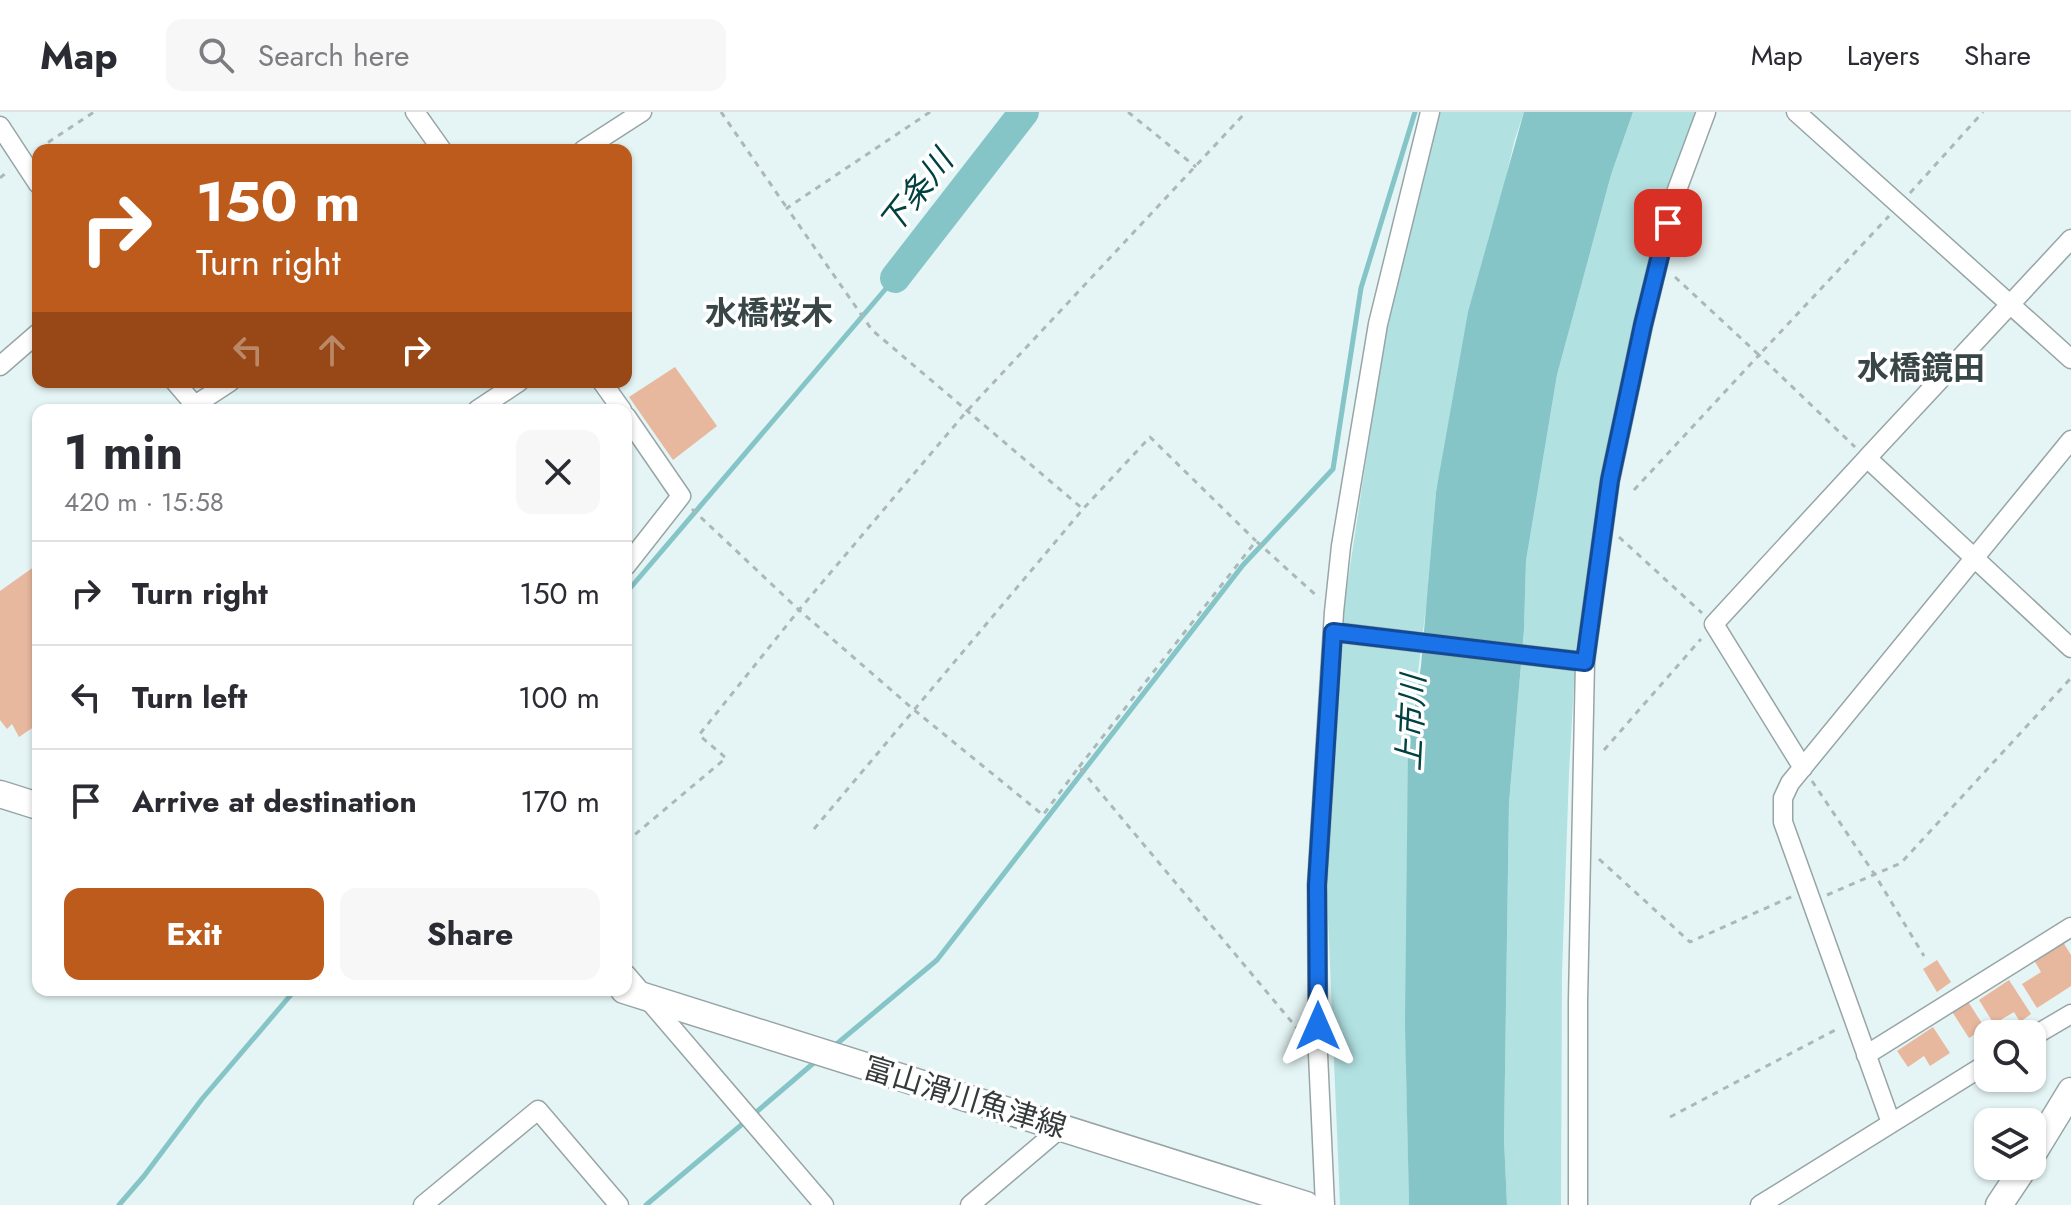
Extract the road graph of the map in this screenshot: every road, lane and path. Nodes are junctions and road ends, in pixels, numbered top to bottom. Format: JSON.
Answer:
{"nodes":[{"id":1,"x":94,"y":112,"type":"edge"},
{"id":2,"x":415,"y":112,"type":"edge"},
{"id":3,"x":642,"y":112,"type":"edge"},
{"id":4,"x":721,"y":112,"type":"edge"},
{"id":5,"x":930,"y":112,"type":"edge"},
{"id":6,"x":1128,"y":112,"type":"edge"},
{"id":7,"x":1246,"y":112,"type":"edge"},
{"id":8,"x":1430,"y":112,"type":"edge"},
{"id":9,"x":1706,"y":112,"type":"edge"},
{"id":10,"x":1796,"y":112,"type":"edge"},
{"id":11,"x":1983,"y":112,"type":"edge"},
{"id":12,"x":0,"y":126,"type":"edge"},
{"id":13,"x":45,"y":144,"type":"edge"},
{"id":14,"x":438,"y":144,"type":"edge"},
{"id":15,"x":592,"y":144,"type":"edge"},
{"id":16,"x":32,"y":152,"type":"edge"},
{"id":17,"x":22,"y":159,"type":"junction"},
{"id":18,"x":1196,"y":167,"type":"junction"},
{"id":19,"x":32,"y":175,"type":"edge"},
{"id":20,"x":0,"y":178,"type":"edge"},
{"id":21,"x":1899,"y":205,"type":"junction"},
{"id":22,"x":787,"y":208,"type":"junction"},
{"id":23,"x":2071,"y":239,"type":"edge"},
{"id":24,"x":1675,"y":277,"type":"dead end"},
{"id":25,"x":2011,"y":306,"type":"junction"},
{"id":26,"x":32,"y":338,"type":"edge"},
{"id":27,"x":1759,"y":355,"type":"junction"},
{"id":28,"x":2071,"y":359,"type":"edge"},
{"id":29,"x":0,"y":366,"type":"edge"},
{"id":30,"x":180,"y":388,"type":"edge"},
{"id":31,"x":222,"y":388,"type":"edge"},
{"id":32,"x":510,"y":388,"type":"edge"},
{"id":33,"x":194,"y":404,"type":"edge"},
{"id":34,"x":202,"y":404,"type":"edge"},
{"id":35,"x":486,"y":404,"type":"edge"},
{"id":36,"x":966,"y":412,"type":"junction"},
{"id":37,"x":632,"y":425,"type":"edge"},
{"id":38,"x":2071,"y":440,"type":"edge"},
{"id":39,"x":1867,"y":458,"type":"junction"},
{"id":40,"x":1634,"y":490,"type":"dead end"},
{"id":41,"x":1083,"y":509,"type":"junction"},
{"id":42,"x":700,"y":518,"type":"dead end"},
{"id":43,"x":1604,"y":524,"type":"junction"},
{"id":44,"x":1256,"y":541,"type":"junction"},
{"id":45,"x":632,"y":558,"type":"edge"},
{"id":46,"x":1973,"y":559,"type":"junction"},
{"id":47,"x":799,"y":610,"type":"junction"},
{"id":48,"x":1334,"y":612,"type":"junction"},
{"id":49,"x":1714,"y":624,"type":"junction"},
{"id":50,"x":1333,"y":632,"type":"junction"},
{"id":51,"x":2071,"y":648,"type":"edge"},
{"id":52,"x":1585,"y":662,"type":"junction"},
{"id":53,"x":2071,"y":678,"type":"edge"},
{"id":54,"x":913,"y":709,"type":"junction"},
{"id":55,"x":1604,"y":750,"type":"dead end"},
{"id":56,"x":1079,"y":767,"type":"junction"},
{"id":57,"x":1803,"y":768,"type":"junction"},
{"id":58,"x":0,"y":794,"type":"edge"},
{"id":59,"x":32,"y":804,"type":"edge"},
{"id":60,"x":814,"y":829,"type":"dead end"},
{"id":61,"x":632,"y":837,"type":"edge"},
{"id":62,"x":1581,"y":856,"type":"junction"},
{"id":63,"x":1875,"y":875,"type":"junction"},
{"id":64,"x":1810,"y":895,"type":"junction"},
{"id":65,"x":2071,"y":927,"type":"edge"},
{"id":66,"x":1924,"y":956,"type":"dead end"},
{"id":67,"x":635,"y":993,"type":"edge"},
{"id":68,"x":2071,"y":1014,"type":"edge"},
{"id":69,"x":1853,"y":1021,"type":"junction"},
{"id":70,"x":2046,"y":1029,"type":"edge"},
{"id":71,"x":1318,"y":1054,"type":"junction"},
{"id":72,"x":1866,"y":1055,"type":"junction"},
{"id":73,"x":1974,"y":1072,"type":"edge"},
{"id":74,"x":2071,"y":1091,"type":"edge"},
{"id":75,"x":1670,"y":1117,"type":"dead end"},
{"id":76,"x":1891,"y":1123,"type":"junction"},
{"id":77,"x":1062,"y":1127,"type":"junction"},
{"id":78,"x":2046,"y":1132,"type":"edge"},
{"id":79,"x":2016,"y":1180,"type":"edge"},
{"id":80,"x":1787,"y":1198,"type":"edge"},
{"id":81,"x":423,"y":1205,"type":"edge"},
{"id":82,"x":619,"y":1205,"type":"edge"},
{"id":83,"x":824,"y":1205,"type":"edge"},
{"id":84,"x":970,"y":1205,"type":"edge"},
{"id":85,"x":1306,"y":1205,"type":"edge"},
{"id":86,"x":1325,"y":1205,"type":"edge"},
{"id":87,"x":1578,"y":1205,"type":"edge"},
{"id":88,"x":1760,"y":1205,"type":"edge"},
{"id":89,"x":1999,"y":1205,"type":"edge"}],
"edges":[{"from":1,"to":13,"type":"path"},
{"from":2,"to":14,"type":"street"},
{"from":3,"to":15,"type":"street"},
{"from":4,"to":22,"type":"path"},
{"from":5,"to":22,"type":"path"},
{"from":6,"to":18,"type":"path"},
{"from":7,"to":18,"type":"path"},
{"from":8,"to":48,"type":"street"},
{"from":9,"to":43,"type":"street"},
{"from":10,"to":21,"type":"street"},
{"from":11,"to":21,"type":"path"},
{"from":12,"to":17,"type":"street"},
{"from":16,"to":17,"type":"path"},
{"from":17,"to":19,"type":"street"},
{"from":17,"to":20,"type":"path"},
{"from":18,"to":36,"type":"path"},
{"from":21,"to":25,"type":"street"},
{"from":21,"to":27,"type":"path"},
{"from":22,"to":36,"type":"path"},
{"from":23,"to":25,"type":"street"},
{"from":24,"to":27,"type":"path"},
{"from":25,"to":28,"type":"street"},
{"from":25,"to":39,"type":"street"},
{"from":26,"to":29,"type":"street"},
{"from":27,"to":39,"type":"path"},
{"from":27,"to":40,"type":"path"},
{"from":30,"to":33,"type":"street"},
{"from":31,"to":34,"type":"street"},
{"from":32,"to":35,"type":"street"},
{"from":36,"to":41,"type":"path"},
{"from":36,"to":47,"type":"path"},
{"from":37,"to":45,"type":"street"},
{"from":38,"to":46,"type":"street"},
{"from":39,"to":46,"type":"street"},
{"from":39,"to":49,"type":"street"},
{"from":41,"to":44,"type":"path"},
{"from":41,"to":54,"type":"path"},
{"from":42,"to":47,"type":"path"},
{"from":43,"to":49,"type":"path"},
{"from":43,"to":52,"type":"street"},
{"from":44,"to":48,"type":"path"},
{"from":44,"to":56,"type":"path"},
{"from":46,"to":51,"type":"street"},
{"from":46,"to":57,"type":"street"},
{"from":47,"to":54,"type":"path"},
{"from":47,"to":61,"type":"path"},
{"from":48,"to":50,"type":"street"},
{"from":49,"to":55,"type":"path"},
{"from":49,"to":57,"type":"street"},
{"from":50,"to":52,"type":"street"},
{"from":50,"to":71,"type":"street"},
{"from":52,"to":62,"type":"street"},
{"from":53,"to":63,"type":"path"},
{"from":54,"to":56,"type":"path"},
{"from":54,"to":60,"type":"path"},
{"from":56,"to":71,"type":"path"},
{"from":57,"to":63,"type":"path"},
{"from":57,"to":64,"type":"street"},
{"from":58,"to":59,"type":"main road"},
{"from":62,"to":64,"type":"path"},
{"from":62,"to":87,"type":"street"},
{"from":63,"to":64,"type":"path"},
{"from":63,"to":66,"type":"path"},
{"from":64,"to":69,"type":"street"},
{"from":65,"to":72,"type":"street"},
{"from":67,"to":77,"type":"main road","name":"富山滑川魚津線"},
{"from":67,"to":83,"type":"street"},
{"from":68,"to":70,"type":"street"},
{"from":69,"to":72,"type":"street"},
{"from":69,"to":75,"type":"path"},
{"from":71,"to":86,"type":"street"},
{"from":72,"to":76,"type":"street"},
{"from":73,"to":76,"type":"street"},
{"from":74,"to":78,"type":"main road"},
{"from":76,"to":80,"type":"street"},
{"from":77,"to":84,"type":"street"},
{"from":77,"to":85,"type":"main road","name":"富山滑川魚津線"},
{"from":79,"to":89,"type":"main road"},
{"from":80,"to":88,"type":"street"},
{"from":81,"to":82,"type":"street"}]}
